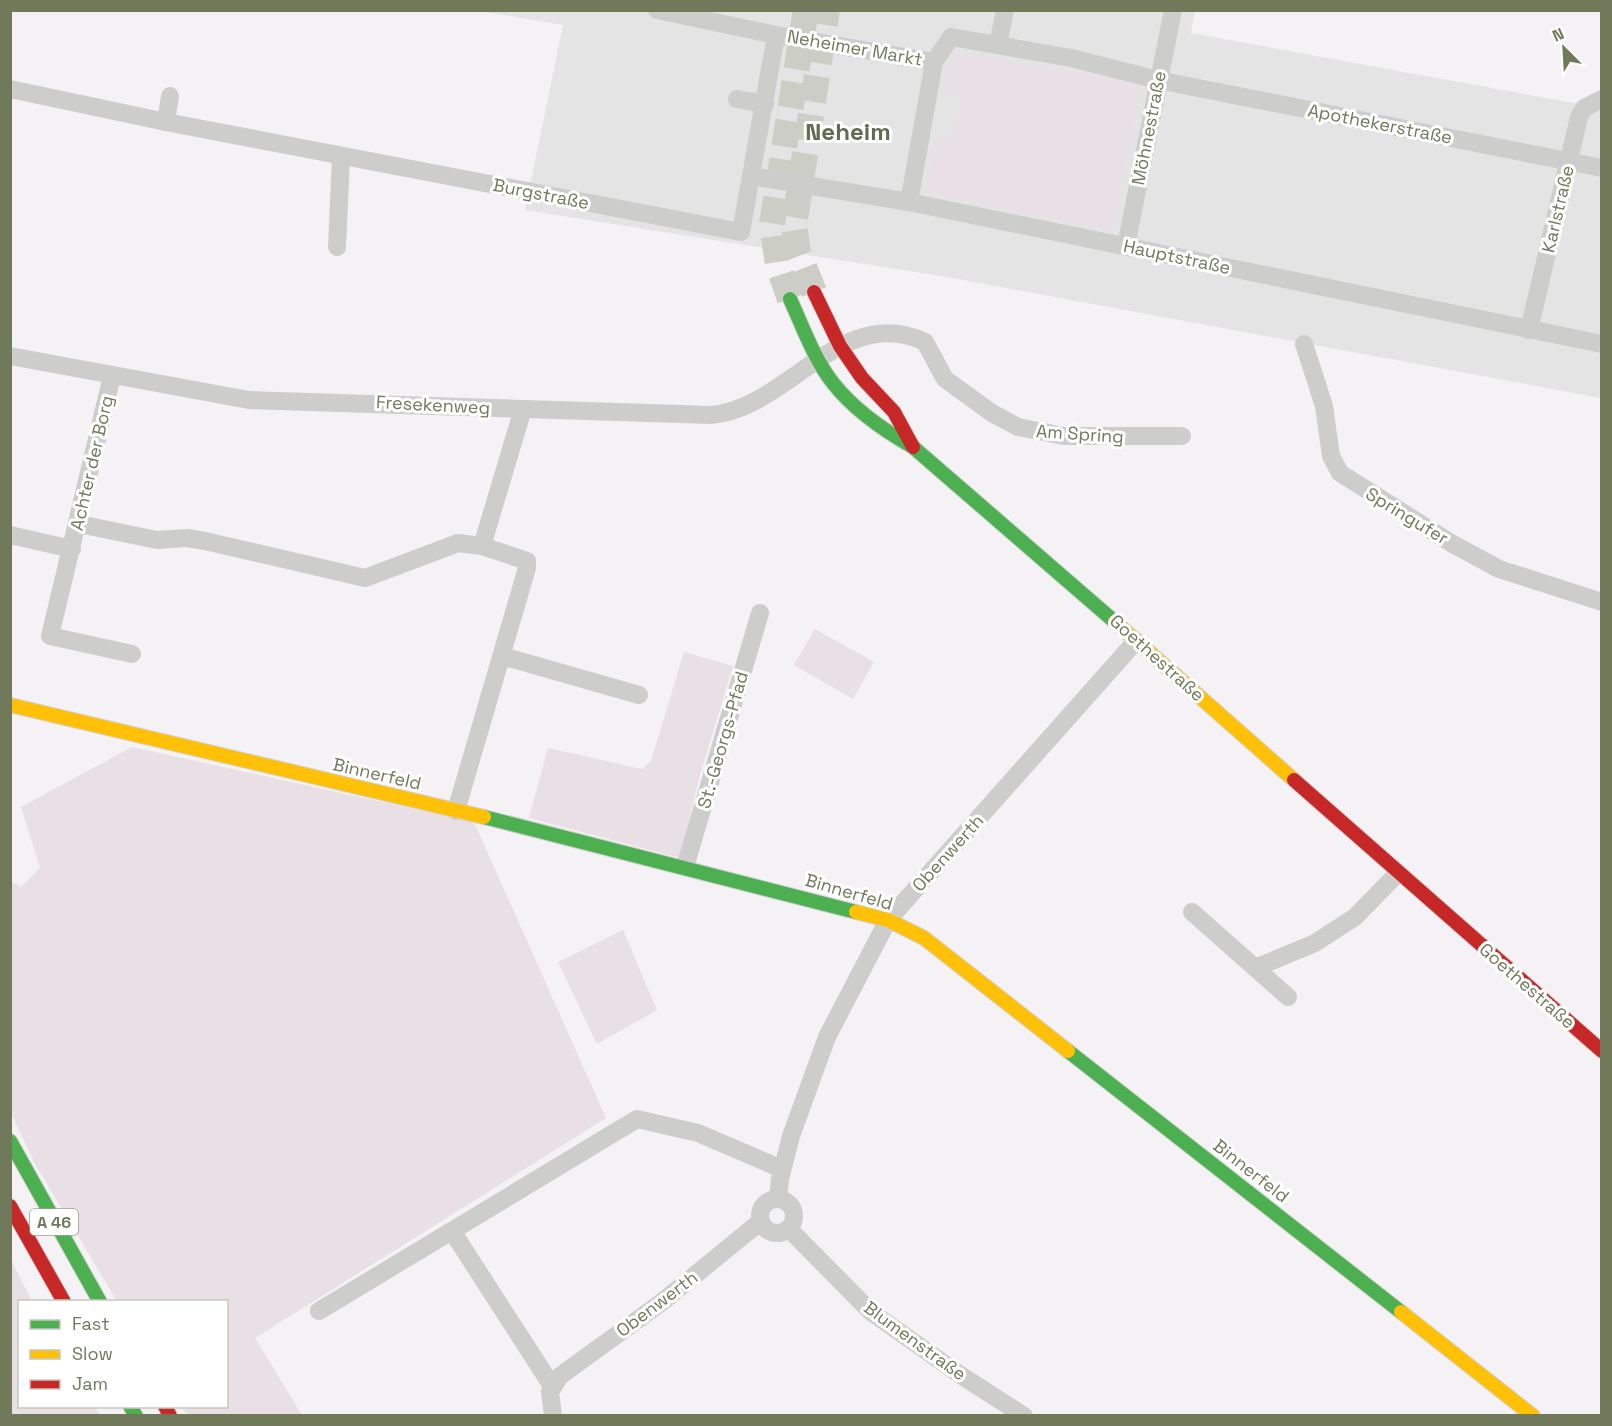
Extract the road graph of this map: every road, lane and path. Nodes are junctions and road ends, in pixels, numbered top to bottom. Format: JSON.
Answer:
{"nodes":[{"id":1,"x":657,"y":10,"type":"edge"},
{"id":2,"x":1005,"y":10,"type":"edge"},
{"id":3,"x":1173,"y":10,"type":"edge"},
{"id":4,"x":776,"y":35,"type":"junction"},
{"id":5,"x":998,"y":45,"type":"junction"},
{"id":6,"x":934,"y":62,"type":"junction"},
{"id":7,"x":1158,"y":80,"type":"junction"},
{"id":8,"x":10,"y":89,"type":"edge"},
{"id":9,"x":170,"y":96,"type":"dead end"},
{"id":10,"x":737,"y":99,"type":"dead end"},
{"id":11,"x":1602,"y":99,"type":"edge"},
{"id":12,"x":765,"y":104,"type":"junction"},
{"id":13,"x":166,"y":122,"type":"junction"},
{"id":14,"x":341,"y":156,"type":"junction"},
{"id":15,"x":1569,"y":161,"type":"junction"},
{"id":16,"x":1602,"y":168,"type":"edge"},
{"id":17,"x":751,"y":176,"type":"junction"},
{"id":18,"x":909,"y":202,"type":"junction"},
{"id":19,"x":741,"y":232,"type":"joint"},
{"id":20,"x":1126,"y":246,"type":"junction"},
{"id":21,"x":337,"y":247,"type":"dead end"},
{"id":22,"x":814,"y":291,"type":"tunnel mouth"},
{"id":23,"x":790,"y":299,"type":"tunnel mouth"},
{"id":24,"x":1529,"y":330,"type":"junction"},
{"id":25,"x":1304,"y":344,"type":"dead end"},
{"id":26,"x":1602,"y":344,"type":"edge"},
{"id":27,"x":840,"y":346,"type":"junction"},
{"id":28,"x":10,"y":356,"type":"edge"},
{"id":29,"x":818,"y":359,"type":"junction"},
{"id":30,"x":112,"y":376,"type":"junction"},
{"id":31,"x":523,"y":410,"type":"junction"},
{"id":32,"x":1182,"y":436,"type":"dead end"},
{"id":33,"x":913,"y":447,"type":"junction"},
{"id":34,"x":79,"y":524,"type":"junction"},
{"id":35,"x":10,"y":535,"type":"edge"},
{"id":36,"x":482,"y":546,"type":"junction"},
{"id":37,"x":72,"y":549,"type":"junction"},
{"id":38,"x":1602,"y":602,"type":"edge"},
{"id":39,"x":760,"y":613,"type":"dead end"},
{"id":40,"x":1136,"y":641,"type":"junction"},
{"id":41,"x":132,"y":654,"type":"dead end"},
{"id":42,"x":502,"y":656,"type":"junction"},
{"id":43,"x":639,"y":695,"type":"dead end"},
{"id":44,"x":10,"y":705,"type":"edge"},
{"id":45,"x":456,"y":811,"type":"junction"},
{"id":46,"x":685,"y":867,"type":"junction"},
{"id":47,"x":1398,"y":873,"type":"junction"},
{"id":48,"x":1191,"y":912,"type":"dead end"},
{"id":49,"x":888,"y":920,"type":"junction"},
{"id":50,"x":1255,"y":968,"type":"junction"},
{"id":51,"x":1288,"y":998,"type":"dead end"},
{"id":52,"x":1602,"y":1051,"type":"edge"},
{"id":53,"x":10,"y":1141,"type":"edge"},
{"id":54,"x":782,"y":1169,"type":"junction"},
{"id":55,"x":778,"y":1199,"type":"junction"},
{"id":56,"x":10,"y":1206,"type":"edge"},
{"id":57,"x":761,"y":1221,"type":"junction"},
{"id":58,"x":789,"y":1229,"type":"junction"},
{"id":59,"x":452,"y":1231,"type":"junction"},
{"id":60,"x":63,"y":1300,"type":"edge"},
{"id":61,"x":99,"y":1300,"type":"edge"},
{"id":62,"x":319,"y":1311,"type":"dead end"},
{"id":63,"x":552,"y":1386,"type":"junction"},
{"id":64,"x":553,"y":1416,"type":"edge"},
{"id":65,"x":1024,"y":1416,"type":"edge"},
{"id":66,"x":1533,"y":1416,"type":"edge"}],
"edges":[{"from":1,"to":4,"type":"street","name":"Neheimer Markt"},
{"from":2,"to":5,"type":"street"},
{"from":3,"to":7,"type":"street","name":"Möhnestraße"},
{"from":4,"to":6,"type":"street","name":"Neheimer Markt"},
{"from":4,"to":12,"type":"street","name":"Neheimer Markt"},
{"from":5,"to":6,"type":"street","name":"Neheimer Markt"},
{"from":5,"to":7,"type":"street","name":"Neheimer Markt"},
{"from":6,"to":18,"type":"street","name":"Neheimer Markt"},
{"from":7,"to":15,"type":"street","name":"Apothekerstraße"},
{"from":7,"to":20,"type":"street","name":"Möhnestraße"},
{"from":8,"to":13,"type":"street","name":"Burgstraße"},
{"from":9,"to":13,"type":"street"},
{"from":10,"to":12,"type":"street"},
{"from":11,"to":15,"type":"street","name":"Karlstraße"},
{"from":12,"to":17,"type":"street","name":"Neheimer Markt"},
{"from":13,"to":14,"type":"street","name":"Burgstraße"},
{"from":14,"to":19,"type":"street","name":"Burgstraße"},
{"from":14,"to":21,"type":"street"},
{"from":15,"to":16,"type":"street","name":"Apothekerstraße"},
{"from":15,"to":24,"type":"street","name":"Karlstraße"},
{"from":17,"to":18,"type":"street","name":"Hauptstraße"},
{"from":17,"to":19,"type":"street","name":"Neheimer Markt"},
{"from":18,"to":20,"type":"street","name":"Hauptstraße"},
{"from":20,"to":24,"type":"street","name":"Hauptstraße"},
{"from":22,"to":27,"type":"main road","name":"Goethestraße"},
{"from":23,"to":29,"type":"main road","name":"Goethestraße"},
{"from":24,"to":26,"type":"street","name":"Hauptstraße"},
{"from":25,"to":38,"type":"street","name":"Springufer"},
{"from":27,"to":29,"type":"street","name":"Fresekenweg"},
{"from":27,"to":32,"type":"street","name":"Am Spring"},
{"from":27,"to":33,"type":"main road","name":"Goethestraße"},
{"from":28,"to":30,"type":"street","name":"Fresekenweg"},
{"from":29,"to":31,"type":"street","name":"Fresekenweg"},
{"from":29,"to":33,"type":"main road","name":"Goethestraße"},
{"from":30,"to":31,"type":"street","name":"Fresekenweg"},
{"from":30,"to":34,"type":"street","name":"Achter der Borg"},
{"from":31,"to":36,"type":"street"},
{"from":33,"to":40,"type":"main road","name":"Goethestraße"},
{"from":34,"to":36,"type":"street"},
{"from":34,"to":37,"type":"street","name":"Achter der Borg"},
{"from":35,"to":37,"type":"street","name":"Achter der Borg"},
{"from":36,"to":42,"type":"street"},
{"from":37,"to":41,"type":"street","name":"Achter der Borg"},
{"from":39,"to":46,"type":"street","name":"St.-Georgs-Pfad"},
{"from":40,"to":47,"type":"main road","name":"Goethestraße"},
{"from":40,"to":49,"type":"street","name":"Obenwerth"},
{"from":42,"to":43,"type":"street"},
{"from":42,"to":45,"type":"street"},
{"from":44,"to":45,"type":"main road","name":"Binnerfeld"},
{"from":45,"to":46,"type":"main road","name":"Binnerfeld"},
{"from":46,"to":49,"type":"main road","name":"Binnerfeld"},
{"from":47,"to":50,"type":"street"},
{"from":47,"to":52,"type":"main road","name":"Goethestraße"},
{"from":48,"to":50,"type":"street"},
{"from":49,"to":54,"type":"street","name":"Obenwerth"},
{"from":49,"to":66,"type":"main road","name":"Binnerfeld"},
{"from":50,"to":51,"type":"street"},
{"from":53,"to":61,"type":"main road","number":"A 46"},
{"from":54,"to":55,"type":"street","name":"Obenwerth"},
{"from":54,"to":59,"type":"street"},
{"from":55,"to":57,"type":"street","name":"Obenwerth"},
{"from":55,"to":58,"type":"street"},
{"from":56,"to":60,"type":"main road","number":"A 46"},
{"from":57,"to":58,"type":"street"},
{"from":57,"to":63,"type":"street","name":"Obenwerth"},
{"from":58,"to":65,"type":"street","name":"Blumenstraße"},
{"from":59,"to":62,"type":"street"},
{"from":59,"to":63,"type":"street"},
{"from":63,"to":64,"type":"street"}]}
